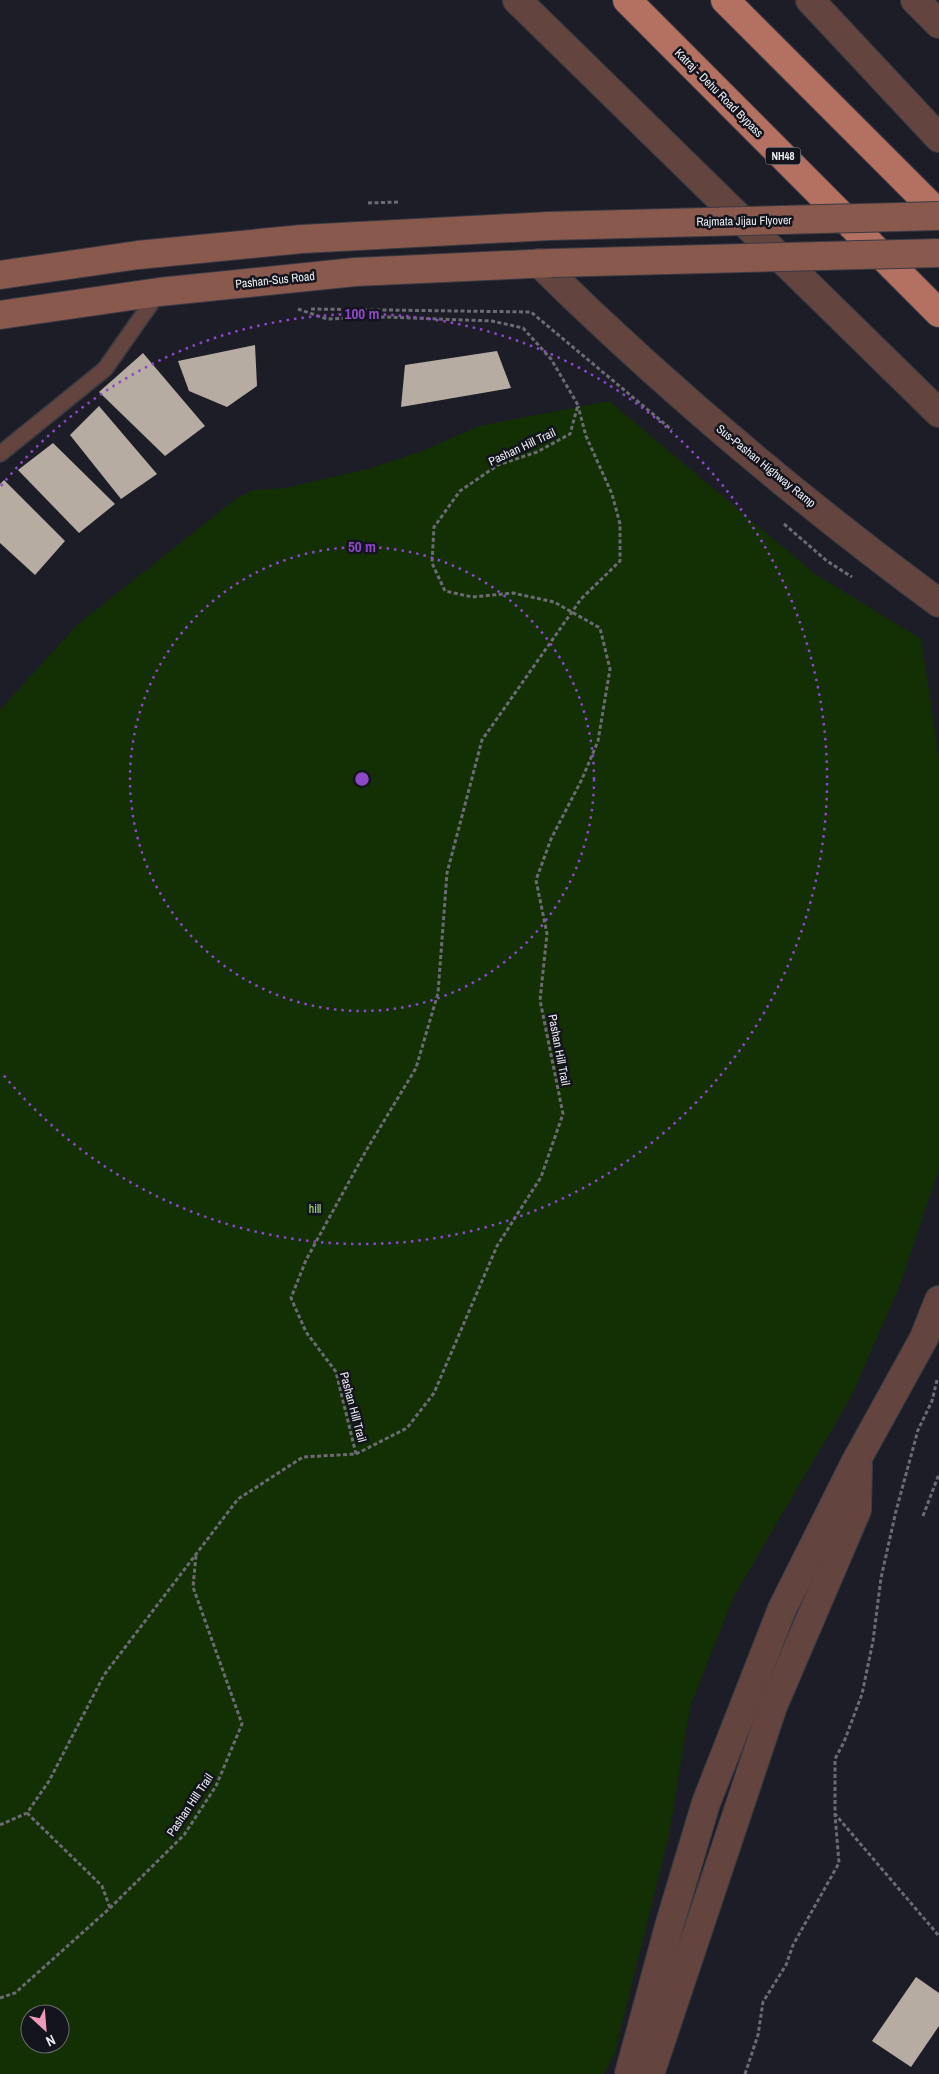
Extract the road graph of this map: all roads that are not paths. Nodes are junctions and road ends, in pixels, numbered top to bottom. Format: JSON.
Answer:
{"nodes":[{"id":1,"x":517,"y":0,"type":"edge"},
{"id":2,"x":626,"y":0,"type":"edge"},
{"id":3,"x":725,"y":0,"type":"edge"},
{"id":4,"x":810,"y":0,"type":"edge"},
{"id":5,"x":915,"y":0,"type":"edge"},
{"id":6,"x":939,"y":24,"type":"edge"},
{"id":7,"x":939,"y":138,"type":"edge"},
{"id":8,"x":939,"y":215,"type":"edge"},
{"id":9,"x":939,"y":253,"type":"edge"},
{"id":10,"x":545,"y":263,"type":"junction"},
{"id":11,"x":0,"y":275,"type":"edge"},
{"id":12,"x":159,"y":292,"type":"junction"},
{"id":13,"x":939,"y":313,"type":"edge"},
{"id":14,"x":0,"y":315,"type":"edge"},
{"id":15,"x":939,"y":413,"type":"edge"},
{"id":16,"x":0,"y":454,"type":"edge"},
{"id":17,"x":939,"y":603,"type":"edge"},
{"id":18,"x":939,"y":1300,"type":"edge"},
{"id":19,"x":858,"y":1459,"type":"junction"},
{"id":20,"x":629,"y":2074,"type":"edge"},
{"id":21,"x":650,"y":2074,"type":"edge"}],
"edges":[{"from":1,"to":15,"type":"street"},
{"from":2,"to":13,"type":"highway","name":"Katraj - Dehu Road Bypass","number":"NH48"},
{"from":3,"to":8,"type":"highway"},
{"from":4,"to":7,"type":"street"},
{"from":5,"to":6,"type":"street"},
{"from":8,"to":11,"type":"main road","name":"Rajmata Jijau Flyover","bridge":true},
{"from":9,"to":10,"type":"main road","bridge":true},
{"from":10,"to":12,"type":"main road","name":"Pashan-Sus Road"},
{"from":10,"to":17,"type":"street","name":"Sus-Pashan Highway Ramp"},
{"from":12,"to":14,"type":"main road","name":"Pashan-Sus Road"},
{"from":12,"to":16,"type":"lane"},
{"from":18,"to":19,"type":"street"},
{"from":19,"to":20,"type":"street"},
{"from":19,"to":21,"type":"street"}]}
